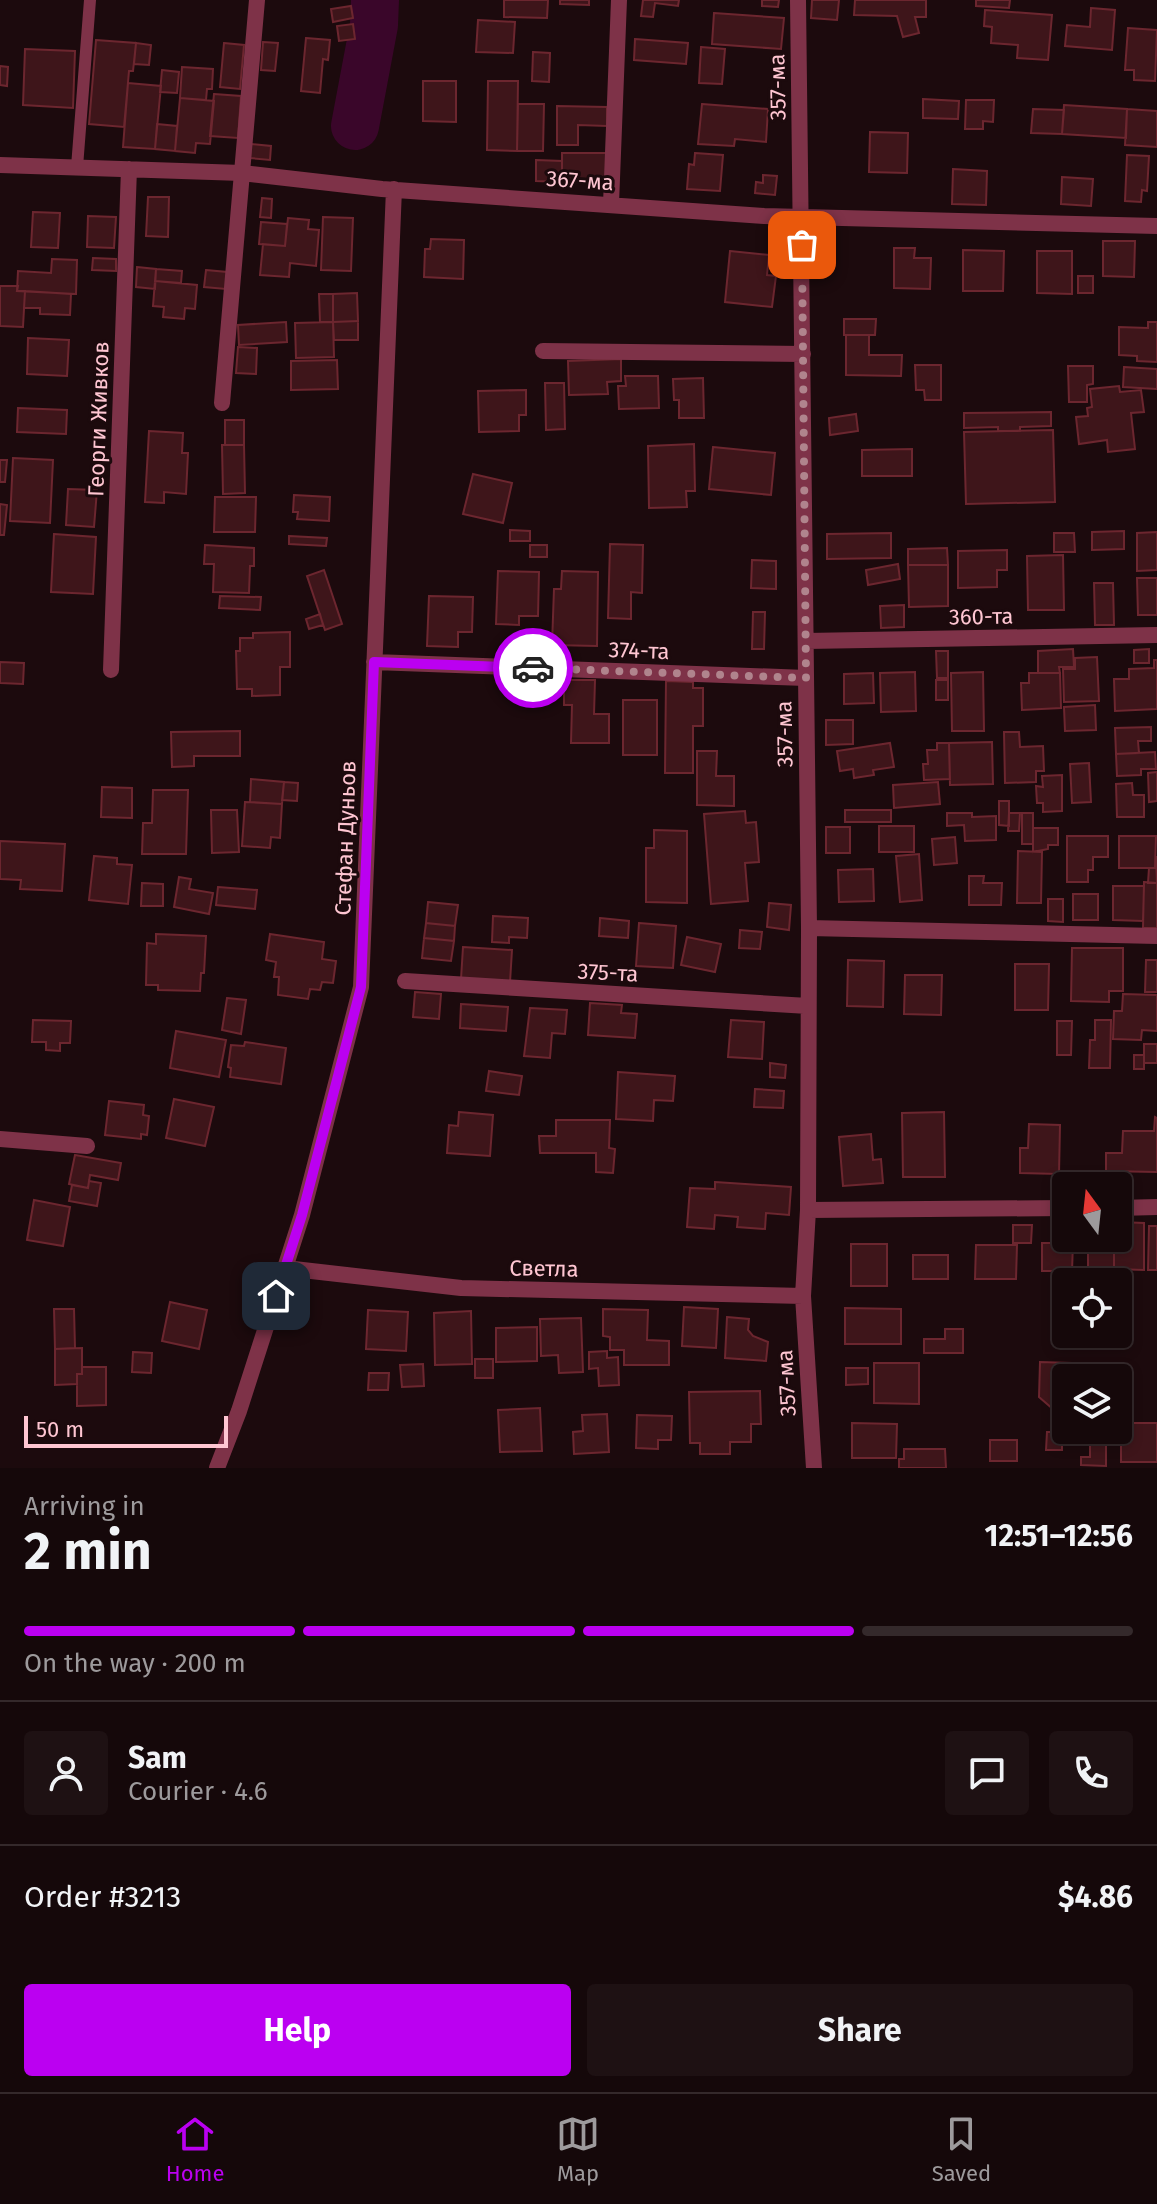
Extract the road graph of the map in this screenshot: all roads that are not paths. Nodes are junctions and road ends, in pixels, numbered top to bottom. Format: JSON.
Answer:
{"nodes":[{"id":1,"x":90,"y":0,"type":"edge"},
{"id":2,"x":257,"y":0,"type":"edge"},
{"id":3,"x":619,"y":0,"type":"edge"},
{"id":4,"x":798,"y":0,"type":"edge"},
{"id":5,"x":0,"y":165,"type":"edge"},
{"id":6,"x":77,"y":167,"type":"junction"},
{"id":7,"x":129,"y":169,"type":"junction"},
{"id":8,"x":242,"y":173,"type":"junction"},
{"id":9,"x":388,"y":189,"type":"junction"},
{"id":10,"x":611,"y":204,"type":"junction"},
{"id":11,"x":801,"y":218,"type":"junction"},
{"id":12,"x":1157,"y":226,"type":"edge"},
{"id":13,"x":543,"y":351,"type":"dead end"},
{"id":14,"x":803,"y":354,"type":"junction"},
{"id":15,"x":222,"y":403,"type":"dead end"},
{"id":16,"x":1157,"y":635,"type":"edge"},
{"id":17,"x":806,"y":641,"type":"junction"},
{"id":18,"x":374,"y":662,"type":"junction"},
{"id":19,"x":111,"y":670,"type":"dead end"},
{"id":20,"x":806,"y":678,"type":"junction"},
{"id":21,"x":809,"y":928,"type":"junction"},
{"id":22,"x":1157,"y":936,"type":"edge"},
{"id":23,"x":405,"y":981,"type":"dead end"},
{"id":24,"x":808,"y":1006,"type":"junction"},
{"id":25,"x":0,"y":1139,"type":"edge"},
{"id":26,"x":87,"y":1146,"type":"dead end"},
{"id":27,"x":1157,"y":1207,"type":"edge"},
{"id":28,"x":1052,"y":1208,"type":"edge"},
{"id":29,"x":1132,"y":1208,"type":"edge"},
{"id":30,"x":808,"y":1210,"type":"junction"},
{"id":31,"x":285,"y":1268,"type":"junction"},
{"id":32,"x":803,"y":1296,"type":"junction"},
{"id":33,"x":217,"y":1468,"type":"edge"},
{"id":34,"x":814,"y":1468,"type":"edge"}],
"edges":[{"from":1,"to":6,"type":"lane"},
{"from":2,"to":8,"type":"street"},
{"from":3,"to":10,"type":"street"},
{"from":4,"to":11,"type":"street","name":"357-ма"},
{"from":5,"to":6,"type":"street","name":"367-ма"},
{"from":6,"to":7,"type":"street","name":"367-ма"},
{"from":7,"to":8,"type":"street","name":"367-ма"},
{"from":7,"to":19,"type":"street","name":"Георги Живков"},
{"from":8,"to":9,"type":"street","name":"367-ма"},
{"from":8,"to":15,"type":"street"},
{"from":9,"to":10,"type":"street","name":"367-ма"},
{"from":9,"to":18,"type":"street","name":"Стефан Дуньов"},
{"from":10,"to":11,"type":"street","name":"367-ма"},
{"from":11,"to":12,"type":"street","name":"367-ма"},
{"from":11,"to":14,"type":"street","name":"357-ма"},
{"from":13,"to":14,"type":"street"},
{"from":14,"to":17,"type":"street","name":"357-ма"},
{"from":16,"to":17,"type":"street","name":"360-та"},
{"from":17,"to":20,"type":"street","name":"357-ма"},
{"from":18,"to":20,"type":"street","name":"374-та"},
{"from":18,"to":31,"type":"street","name":"Стефан Дуньов"},
{"from":20,"to":21,"type":"street","name":"357-ма"},
{"from":21,"to":22,"type":"street"},
{"from":21,"to":24,"type":"street","name":"357-ма"},
{"from":23,"to":24,"type":"street","name":"375-та"},
{"from":24,"to":30,"type":"street","name":"357-ма"},
{"from":25,"to":26,"type":"street"},
{"from":27,"to":29,"type":"street"},
{"from":28,"to":30,"type":"street"},
{"from":30,"to":32,"type":"street","name":"357-ма"},
{"from":31,"to":32,"type":"street","name":"Светла"},
{"from":31,"to":33,"type":"street","name":"Стефан Дуньов"},
{"from":32,"to":34,"type":"street","name":"357-ма"}]}
